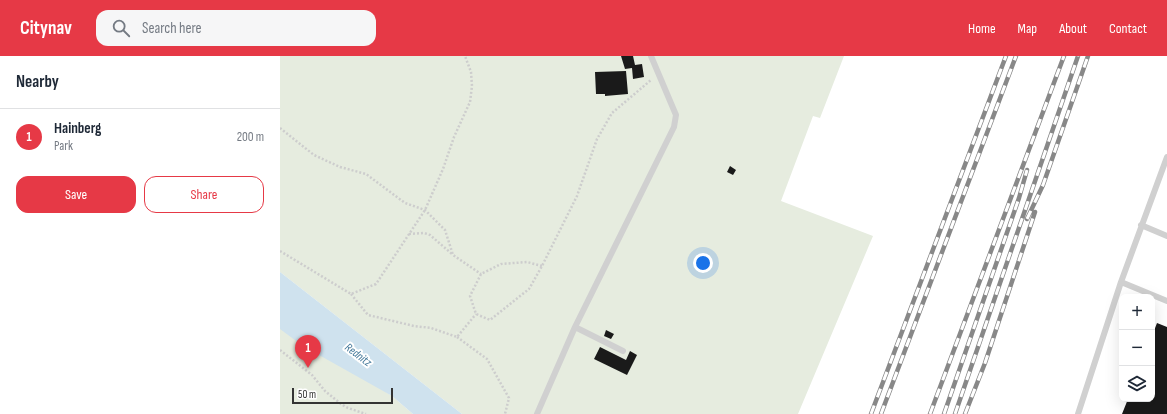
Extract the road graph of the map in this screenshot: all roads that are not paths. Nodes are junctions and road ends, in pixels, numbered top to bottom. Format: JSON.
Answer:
{"nodes":[{"id":1,"x":651,"y":56,"type":"edge"},
{"id":2,"x":1167,"y":157,"type":"edge"},
{"id":3,"x":1141,"y":225,"type":"junction"},
{"id":4,"x":1167,"y":236,"type":"edge"},
{"id":5,"x":1121,"y":282,"type":"junction"},
{"id":6,"x":1167,"y":301,"type":"edge"},
{"id":7,"x":575,"y":327,"type":"junction"},
{"id":8,"x":623,"y":352,"type":"dead end"},
{"id":9,"x":537,"y":414,"type":"edge"},
{"id":10,"x":1078,"y":414,"type":"edge"}],
"edges":[{"from":1,"to":7,"type":"lane"},
{"from":2,"to":3,"type":"lane"},
{"from":3,"to":4,"type":"lane"},
{"from":3,"to":5,"type":"lane"},
{"from":5,"to":6,"type":"lane"},
{"from":5,"to":10,"type":"lane"},
{"from":7,"to":8,"type":"lane"},
{"from":7,"to":9,"type":"lane"}]}
